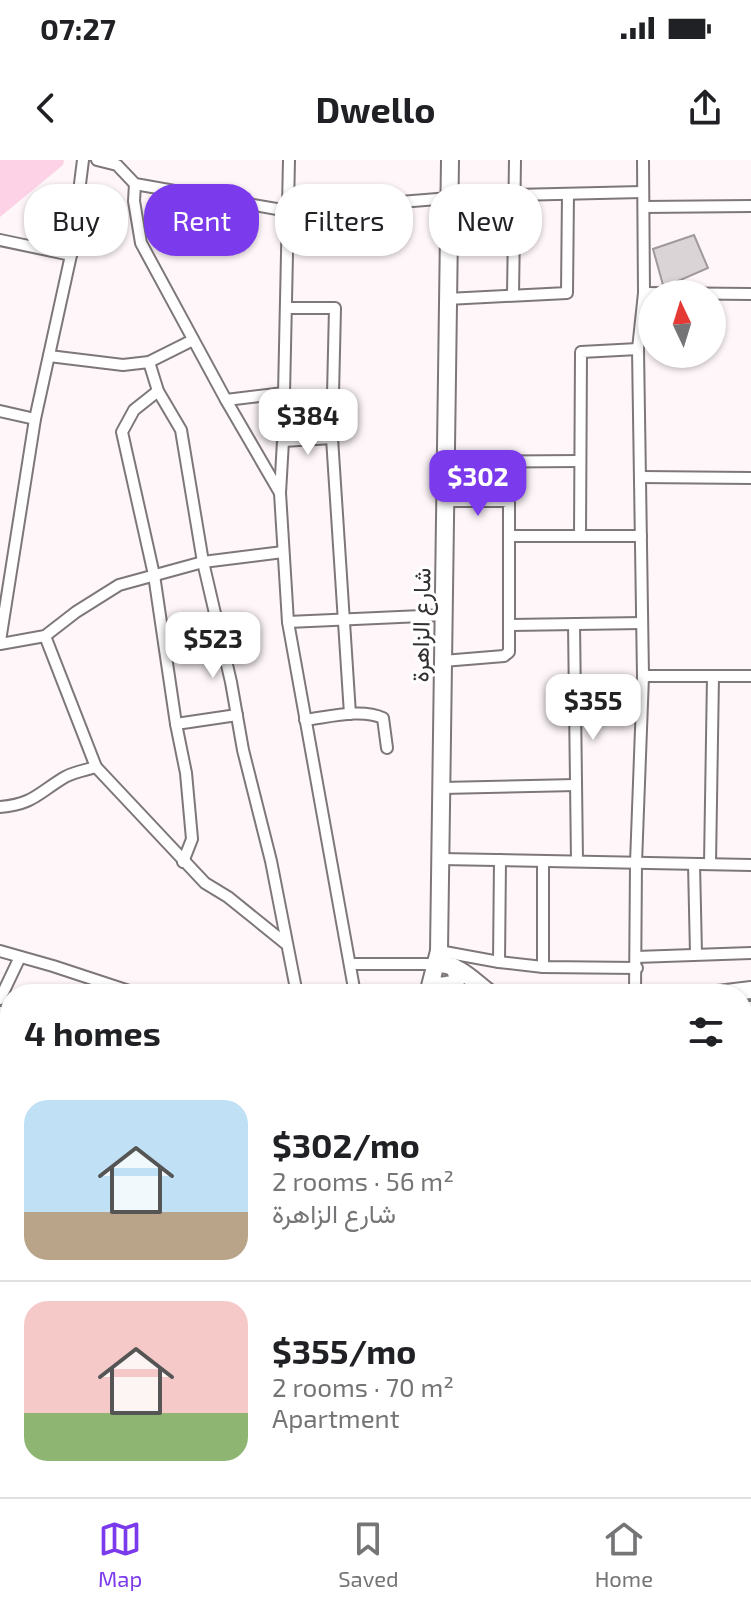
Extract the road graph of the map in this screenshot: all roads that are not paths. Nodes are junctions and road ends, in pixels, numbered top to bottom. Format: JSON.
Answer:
{"nodes":[{"id":1,"x":83,"y":160,"type":"edge"},
{"id":2,"x":97,"y":160,"type":"edge"},
{"id":3,"x":289,"y":160,"type":"edge"},
{"id":4,"x":450,"y":160,"type":"edge"},
{"id":5,"x":515,"y":160,"type":"edge"},
{"id":6,"x":643,"y":160,"type":"edge"},
{"id":7,"x":80,"y":184,"type":"edge"},
{"id":8,"x":135,"y":184,"type":"junction"},
{"id":9,"x":289,"y":184,"type":"edge"},
{"id":10,"x":450,"y":184,"type":"edge"},
{"id":11,"x":514,"y":184,"type":"edge"},
{"id":12,"x":642,"y":192,"type":"junction"},
{"id":13,"x":542,"y":194,"type":"edge"},
{"id":14,"x":568,"y":194,"type":"junction"},
{"id":15,"x":751,"y":206,"type":"edge"},
{"id":16,"x":644,"y":207,"type":"junction"},
{"id":17,"x":275,"y":209,"type":"edge"},
{"id":18,"x":0,"y":240,"type":"edge"},
{"id":19,"x":24,"y":245,"type":"edge"},
{"id":20,"x":71,"y":256,"type":"edge"},
{"id":21,"x":287,"y":256,"type":"edge"},
{"id":22,"x":448,"y":256,"type":"edge"},
{"id":23,"x":513,"y":256,"type":"edge"},
{"id":24,"x":644,"y":280,"type":"edge"},
{"id":25,"x":726,"y":294,"type":"edge"},
{"id":26,"x":751,"y":294,"type":"edge"},
{"id":27,"x":513,"y":295,"type":"junction"},
{"id":28,"x":447,"y":299,"type":"junction"},
{"id":29,"x":286,"y":308,"type":"junction"},
{"id":30,"x":193,"y":340,"type":"junction"},
{"id":31,"x":638,"y":349,"type":"edge"},
{"id":32,"x":49,"y":356,"type":"junction"},
{"id":33,"x":149,"y":362,"type":"junction"},
{"id":34,"x":638,"y":368,"type":"edge"},
{"id":35,"x":158,"y":391,"type":"junction"},
{"id":36,"x":284,"y":393,"type":"junction"},
{"id":37,"x":226,"y":400,"type":"junction"},
{"id":38,"x":0,"y":411,"type":"edge"},
{"id":39,"x":35,"y":419,"type":"junction"},
{"id":40,"x":332,"y":438,"type":"junction"},
{"id":41,"x":283,"y":441,"type":"junction"},
{"id":42,"x":580,"y":461,"type":"junction"},
{"id":43,"x":445,"y":462,"type":"junction"},
{"id":44,"x":641,"y":477,"type":"junction"},
{"id":45,"x":751,"y":478,"type":"edge"},
{"id":46,"x":280,"y":493,"type":"junction"},
{"id":47,"x":445,"y":501,"type":"junction"},
{"id":48,"x":510,"y":536,"type":"junction"},
{"id":49,"x":580,"y":536,"type":"junction"},
{"id":50,"x":641,"y":536,"type":"junction"},
{"id":51,"x":283,"y":552,"type":"junction"},
{"id":52,"x":203,"y":562,"type":"junction"},
{"id":53,"x":154,"y":575,"type":"junction"},
{"id":54,"x":444,"y":615,"type":"junction"},
{"id":55,"x":344,"y":619,"type":"junction"},
{"id":56,"x":288,"y":622,"type":"junction"},
{"id":57,"x":642,"y":623,"type":"junction"},
{"id":58,"x":574,"y":624,"type":"junction"},
{"id":59,"x":511,"y":625,"type":"junction"},
{"id":60,"x":45,"y":636,"type":"junction"},
{"id":61,"x":0,"y":643,"type":"edge"},
{"id":62,"x":443,"y":661,"type":"junction"},
{"id":63,"x":643,"y":676,"type":"junction"},
{"id":64,"x":713,"y":676,"type":"junction"},
{"id":65,"x":751,"y":676,"type":"edge"},
{"id":66,"x":350,"y":714,"type":"junction"},
{"id":67,"x":237,"y":715,"type":"junction"},
{"id":68,"x":305,"y":720,"type":"junction"},
{"id":69,"x":176,"y":724,"type":"junction"},
{"id":70,"x":387,"y":748,"type":"dead end"},
{"id":71,"x":96,"y":767,"type":"junction"},
{"id":72,"x":576,"y":785,"type":"junction"},
{"id":73,"x":442,"y":788,"type":"junction"},
{"id":74,"x":0,"y":807,"type":"edge"},
{"id":75,"x":441,"y":859,"type":"junction"},
{"id":76,"x":500,"y":860,"type":"junction"},
{"id":77,"x":543,"y":861,"type":"junction"},
{"id":78,"x":577,"y":861,"type":"junction"},
{"id":79,"x":183,"y":862,"type":"junction"},
{"id":80,"x":636,"y":863,"type":"junction"},
{"id":81,"x":694,"y":864,"type":"junction"},
{"id":82,"x":710,"y":864,"type":"junction"},
{"id":83,"x":751,"y":865,"type":"edge"},
{"id":84,"x":751,"y":872,"type":"edge"},
{"id":85,"x":285,"y":943,"type":"junction"},
{"id":86,"x":0,"y":951,"type":"edge"},
{"id":87,"x":751,"y":953,"type":"edge"},
{"id":88,"x":696,"y":954,"type":"junction"},
{"id":89,"x":20,"y":957,"type":"junction"},
{"id":90,"x":438,"y":957,"type":"junction"},
{"id":91,"x":499,"y":962,"type":"junction"},
{"id":92,"x":636,"y":962,"type":"junction"},
{"id":93,"x":350,"y":964,"type":"junction"},
{"id":94,"x":454,"y":967,"type":"junction"},
{"id":95,"x":543,"y":967,"type":"junction"},
{"id":96,"x":7,"y":984,"type":"edge"},
{"id":97,"x":106,"y":984,"type":"edge"},
{"id":98,"x":295,"y":984,"type":"edge"},
{"id":99,"x":353,"y":984,"type":"edge"},
{"id":100,"x":431,"y":984,"type":"edge"},
{"id":101,"x":453,"y":984,"type":"edge"},
{"id":102,"x":477,"y":984,"type":"edge"},
{"id":103,"x":635,"y":984,"type":"edge"}],
"edges":[{"from":1,"to":7,"type":"street"},
{"from":2,"to":8,"type":"street"},
{"from":3,"to":9,"type":"street"},
{"from":4,"to":10,"type":"main road","name":"شارع الزاهرة"},
{"from":5,"to":11,"type":"street"},
{"from":6,"to":12,"type":"street"},
{"from":8,"to":17,"type":"street"},
{"from":8,"to":30,"type":"street"},
{"from":12,"to":14,"type":"street"},
{"from":12,"to":16,"type":"street"},
{"from":13,"to":14,"type":"street"},
{"from":14,"to":27,"type":"street"},
{"from":15,"to":16,"type":"street"},
{"from":16,"to":24,"type":"street"},
{"from":18,"to":19,"type":"street"},
{"from":20,"to":32,"type":"street"},
{"from":21,"to":29,"type":"street"},
{"from":22,"to":28,"type":"main road","name":"شارع الزاهرة"},
{"from":23,"to":27,"type":"street"},
{"from":25,"to":26,"type":"street"},
{"from":27,"to":28,"type":"street"},
{"from":28,"to":43,"type":"main road","name":"شارع الزاهرة"},
{"from":29,"to":36,"type":"street"},
{"from":29,"to":40,"type":"street"},
{"from":30,"to":33,"type":"street"},
{"from":30,"to":37,"type":"street"},
{"from":31,"to":42,"type":"street"},
{"from":32,"to":33,"type":"street"},
{"from":32,"to":39,"type":"street"},
{"from":33,"to":35,"type":"street"},
{"from":34,"to":44,"type":"street"},
{"from":35,"to":52,"type":"street"},
{"from":35,"to":53,"type":"street"},
{"from":36,"to":37,"type":"street"},
{"from":36,"to":41,"type":"street"},
{"from":37,"to":46,"type":"street"},
{"from":38,"to":39,"type":"street"},
{"from":39,"to":61,"type":"street"},
{"from":40,"to":41,"type":"street"},
{"from":40,"to":55,"type":"street"},
{"from":41,"to":46,"type":"street"},
{"from":42,"to":43,"type":"street"},
{"from":42,"to":49,"type":"street"},
{"from":43,"to":47,"type":"main road","name":"شارع الزاهرة"},
{"from":44,"to":45,"type":"street"},
{"from":44,"to":50,"type":"street"},
{"from":46,"to":51,"type":"street"},
{"from":47,"to":48,"type":"street"},
{"from":47,"to":54,"type":"main road","name":"شارع الزاهرة"},
{"from":48,"to":49,"type":"street"},
{"from":48,"to":59,"type":"street"},
{"from":49,"to":50,"type":"street"},
{"from":50,"to":57,"type":"street"},
{"from":51,"to":52,"type":"street"},
{"from":51,"to":56,"type":"street"},
{"from":52,"to":53,"type":"street"},
{"from":52,"to":67,"type":"street"},
{"from":53,"to":60,"type":"street"},
{"from":53,"to":69,"type":"street"},
{"from":54,"to":55,"type":"street"},
{"from":54,"to":62,"type":"main road","name":"شارع الزاهرة"},
{"from":55,"to":56,"type":"street"},
{"from":55,"to":66,"type":"street"},
{"from":56,"to":68,"type":"street"},
{"from":57,"to":58,"type":"street"},
{"from":57,"to":63,"type":"street"},
{"from":58,"to":59,"type":"street"},
{"from":58,"to":72,"type":"street"},
{"from":59,"to":62,"type":"street"},
{"from":60,"to":61,"type":"street"},
{"from":60,"to":71,"type":"street"},
{"from":62,"to":73,"type":"main road","name":"شارع الزاهرة"},
{"from":63,"to":64,"type":"street"},
{"from":63,"to":80,"type":"street"},
{"from":64,"to":65,"type":"street"},
{"from":64,"to":82,"type":"street"},
{"from":66,"to":68,"type":"street"},
{"from":66,"to":70,"type":"street"},
{"from":67,"to":69,"type":"street"},
{"from":67,"to":85,"type":"street"},
{"from":68,"to":93,"type":"street"},
{"from":69,"to":79,"type":"street"},
{"from":71,"to":74,"type":"street"},
{"from":71,"to":79,"type":"street"},
{"from":72,"to":73,"type":"street"},
{"from":72,"to":78,"type":"street"},
{"from":73,"to":75,"type":"main road","name":"شارع الزاهرة"},
{"from":75,"to":76,"type":"street"},
{"from":75,"to":90,"type":"main road","name":"شارع الزاهرة"},
{"from":76,"to":77,"type":"street"},
{"from":76,"to":91,"type":"street"},
{"from":77,"to":78,"type":"street"},
{"from":77,"to":95,"type":"street"},
{"from":78,"to":80,"type":"street"},
{"from":79,"to":85,"type":"street"},
{"from":80,"to":81,"type":"street"},
{"from":80,"to":92,"type":"street"},
{"from":81,"to":82,"type":"street"},
{"from":81,"to":88,"type":"street"},
{"from":82,"to":83,"type":"street"},
{"from":83,"to":84,"type":"street"},
{"from":85,"to":98,"type":"street"},
{"from":86,"to":89,"type":"street"},
{"from":87,"to":88,"type":"street"},
{"from":88,"to":92,"type":"street"},
{"from":89,"to":96,"type":"street"},
{"from":89,"to":97,"type":"street"},
{"from":90,"to":91,"type":"street"},
{"from":90,"to":93,"type":"street"},
{"from":90,"to":94,"type":"main road"},
{"from":90,"to":100,"type":"main road","name":"شارع الزاهرة"},
{"from":91,"to":95,"type":"street"},
{"from":92,"to":95,"type":"street"},
{"from":92,"to":103,"type":"street"},
{"from":93,"to":99,"type":"street"},
{"from":94,"to":101,"type":"main road"},
{"from":94,"to":102,"type":"main road"}]}
